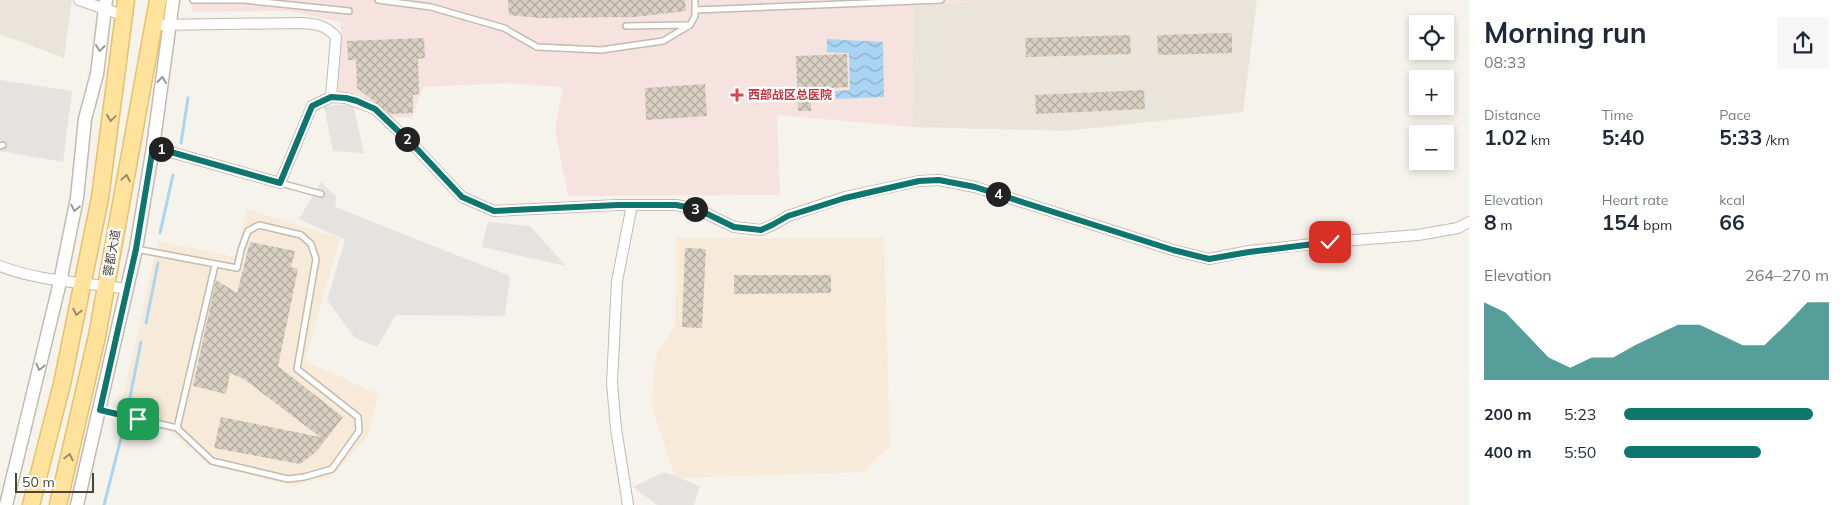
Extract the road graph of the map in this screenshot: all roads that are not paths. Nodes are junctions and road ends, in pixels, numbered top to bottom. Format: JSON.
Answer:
{"nodes":[{"id":1,"x":79,"y":0,"type":"edge"},
{"id":2,"x":158,"y":0,"type":"edge"},
{"id":3,"x":173,"y":0,"type":"edge"},
{"id":4,"x":193,"y":0,"type":"edge"},
{"id":5,"x":244,"y":0,"type":"edge"},
{"id":6,"x":378,"y":0,"type":"edge"},
{"id":7,"x":695,"y":0,"type":"edge"},
{"id":8,"x":941,"y":0,"type":"edge"},
{"id":9,"x":822,"y":3,"type":"edge"},
{"id":10,"x":105,"y":5,"type":"edge"},
{"id":11,"x":126,"y":8,"type":"edge"},
{"id":12,"x":695,"y":10,"type":"junction"},
{"id":13,"x":349,"y":11,"type":"dead end"},
{"id":14,"x":161,"y":25,"type":"junction"},
{"id":15,"x":690,"y":25,"type":"junction"},
{"id":16,"x":626,"y":26,"type":"dead end"},
{"id":17,"x":331,"y":97,"type":"junction"},
{"id":18,"x":153,"y":147,"type":"junction"},
{"id":19,"x":280,"y":183,"type":"junction"},
{"id":20,"x":321,"y":194,"type":"dead end"},
{"id":21,"x":632,"y":205,"type":"junction"},
{"id":22,"x":1469,"y":222,"type":"edge"},
{"id":23,"x":136,"y":249,"type":"junction"},
{"id":24,"x":215,"y":265,"type":"junction"},
{"id":25,"x":0,"y":266,"type":"edge"},
{"id":26,"x":60,"y":282,"type":"junction"},
{"id":27,"x":83,"y":282,"type":"junction"},
{"id":28,"x":106,"y":286,"type":"junction"},
{"id":29,"x":127,"y":289,"type":"junction"},
{"id":30,"x":100,"y":410,"type":"junction"},
{"id":31,"x":177,"y":428,"type":"junction"},
{"id":32,"x":6,"y":505,"type":"edge"},
{"id":33,"x":31,"y":505,"type":"edge"},
{"id":34,"x":58,"y":505,"type":"edge"},
{"id":35,"x":77,"y":505,"type":"edge"},
{"id":36,"x":628,"y":505,"type":"edge"}],
"edges":[{"from":1,"to":10,"type":"street"},
{"from":2,"to":14,"type":"main road","name":"蓉都大道"},
{"from":3,"to":14,"type":"street"},
{"from":4,"to":5,"type":"lane"},
{"from":5,"to":13,"type":"lane"},
{"from":6,"to":15,"type":"lane"},
{"from":7,"to":12,"type":"lane"},
{"from":8,"to":9,"type":"lane"},
{"from":9,"to":12,"type":"lane"},
{"from":10,"to":11,"type":"street"},
{"from":10,"to":26,"type":"street","one_way":true},
{"from":11,"to":27,"type":"main road","name":"蓉都大道","one_way":true},
{"from":12,"to":15,"type":"lane"},
{"from":14,"to":17,"type":"street"},
{"from":18,"to":14,"type":"street","one_way":true},
{"from":28,"to":14,"type":"main road","name":"蓉都大道","one_way":true},
{"from":15,"to":16,"type":"lane"},
{"from":17,"to":19,"type":"street"},
{"from":17,"to":21,"type":"street"},
{"from":18,"to":19,"type":"street"},
{"from":18,"to":23,"type":"street"},
{"from":19,"to":20,"type":"lane"},
{"from":21,"to":22,"type":"street"},
{"from":21,"to":36,"type":"street"},
{"from":23,"to":24,"type":"lane"},
{"from":23,"to":29,"type":"street"},
{"from":24,"to":31,"type":"lane"},
{"from":24,"to":31,"type":"lane"},
{"from":25,"to":26,"type":"street"},
{"from":26,"to":27,"type":"street"},
{"from":26,"to":32,"type":"street","one_way":true},
{"from":27,"to":28,"type":"street"},
{"from":27,"to":33,"type":"main road","name":"蓉都大道","one_way":true},
{"from":28,"to":29,"type":"street"},
{"from":34,"to":28,"type":"main road","name":"蓉都大道","one_way":true},
{"from":29,"to":30,"type":"street"},
{"from":30,"to":31,"type":"lane"},
{"from":30,"to":35,"type":"street"}]}
